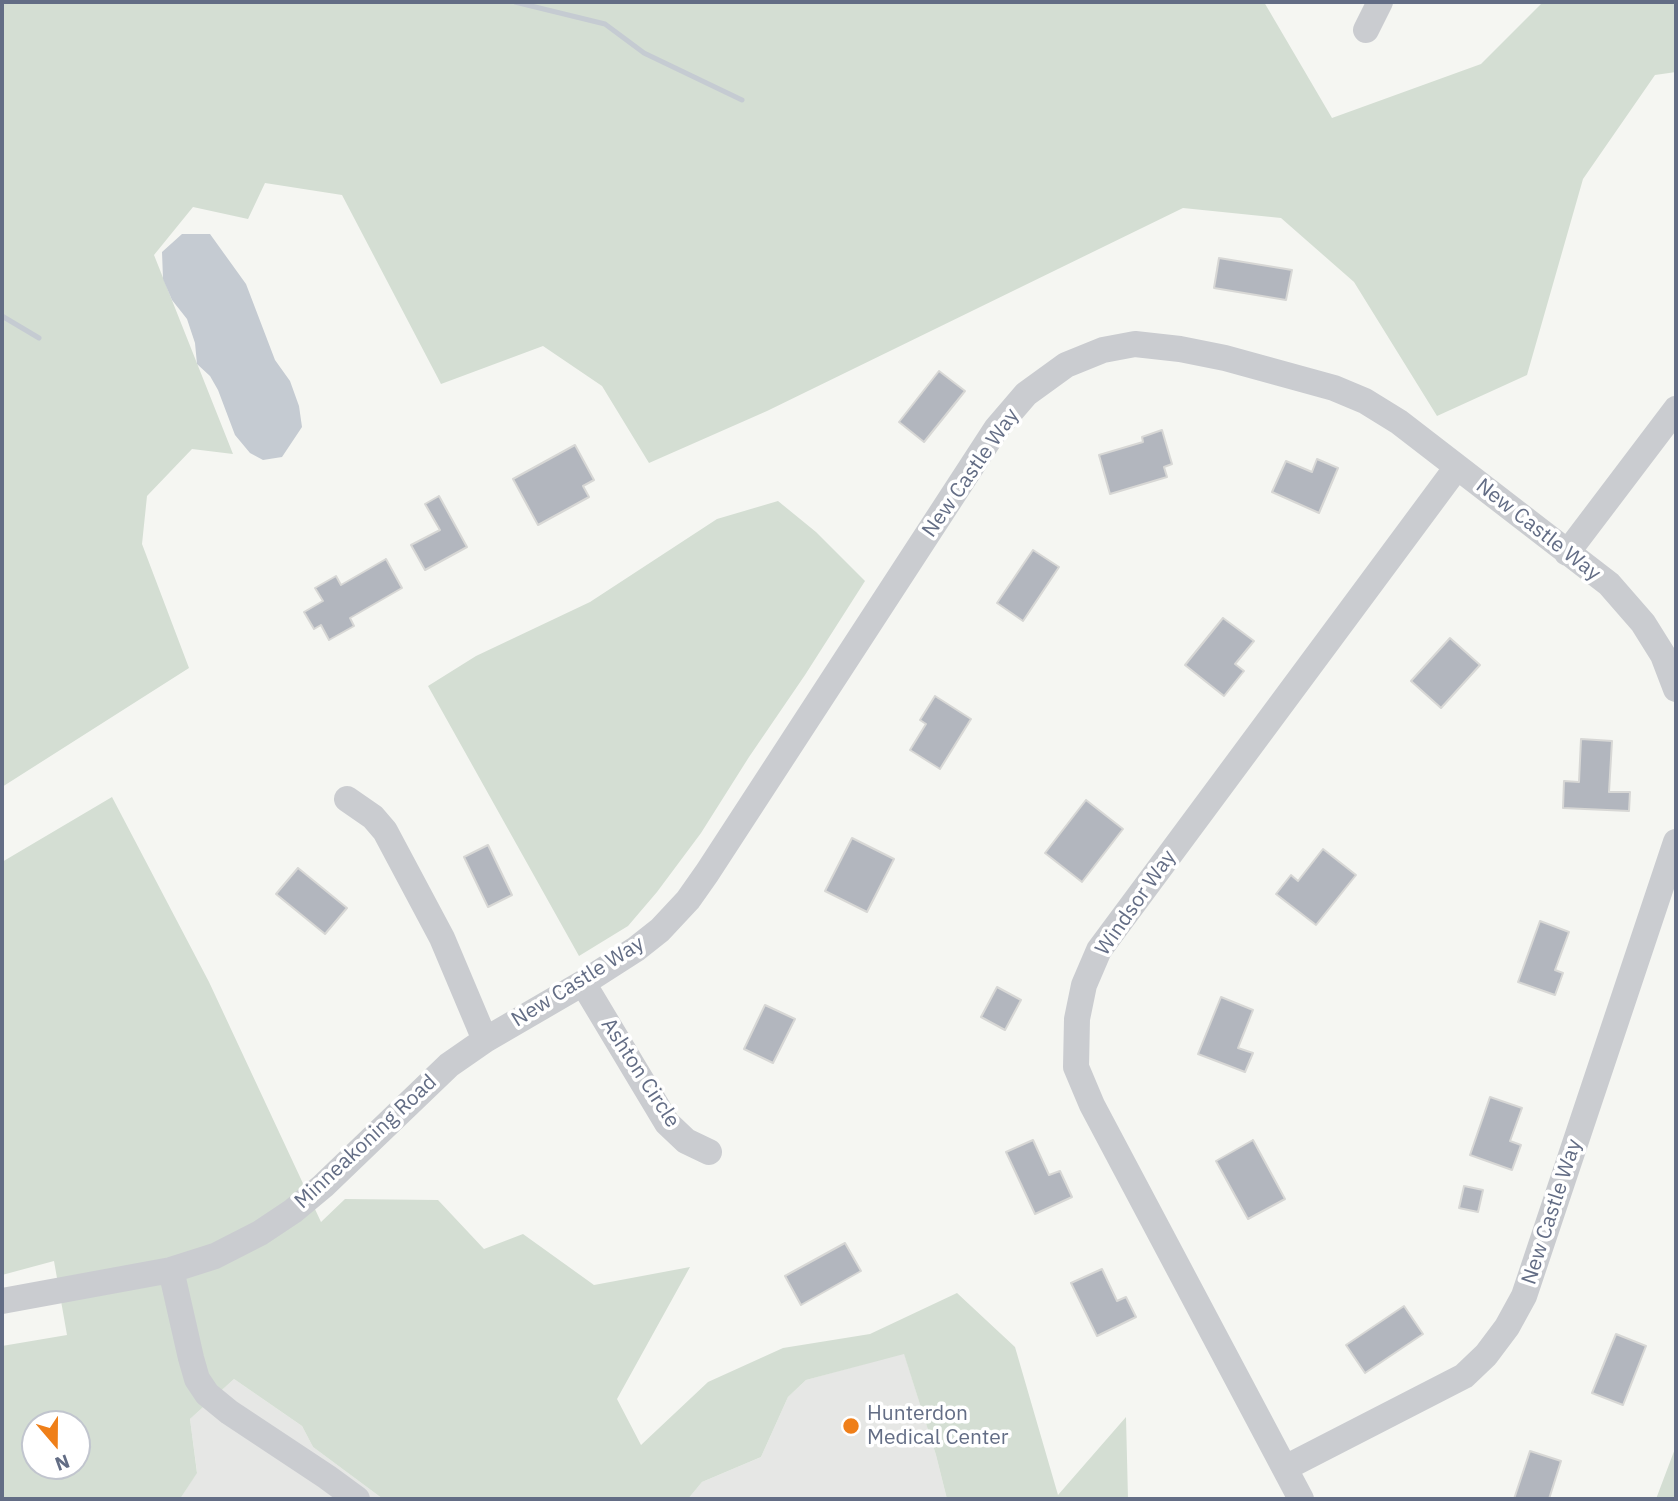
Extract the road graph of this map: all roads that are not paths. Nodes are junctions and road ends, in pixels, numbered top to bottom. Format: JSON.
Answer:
{"nodes":[{"id":1,"x":1380,"y":2,"type":"edge"},
{"id":2,"x":1366,"y":30,"type":"dead end"},
{"id":3,"x":1676,"y":409,"type":"edge"},
{"id":4,"x":1457,"y":467,"type":"junction"},
{"id":5,"x":1567,"y":553,"type":"junction"},
{"id":6,"x":1676,"y":688,"type":"edge"},
{"id":7,"x":347,"y":799,"type":"dead end"},
{"id":8,"x":1676,"y":842,"type":"edge"},
{"id":9,"x":583,"y":983,"type":"junction"},
{"id":10,"x":485,"y":1040,"type":"junction"},
{"id":11,"x":709,"y":1152,"type":"dead end"},
{"id":12,"x":171,"y":1270,"type":"junction"},
{"id":13,"x":2,"y":1301,"type":"edge"},
{"id":14,"x":1285,"y":1468,"type":"junction"},
{"id":15,"x":357,"y":1499,"type":"edge"},
{"id":16,"x":1301,"y":1499,"type":"edge"}],
"edges":[{"from":1,"to":2,"type":"street"},
{"from":3,"to":5,"type":"street"},
{"from":4,"to":5,"type":"street","name":"New Castle Way"},
{"from":4,"to":9,"type":"street","name":"New Castle Way"},
{"from":4,"to":14,"type":"street","name":"Windsor Way"},
{"from":5,"to":6,"type":"street","name":"New Castle Way"},
{"from":7,"to":10,"type":"street"},
{"from":8,"to":14,"type":"street","name":"New Castle Way"},
{"from":9,"to":10,"type":"street","name":"New Castle Way"},
{"from":9,"to":11,"type":"street","name":"Ashton Circle"},
{"from":10,"to":12,"type":"street","name":"Minneakoning Road"},
{"from":12,"to":13,"type":"street","name":"Minneakoning Road"},
{"from":12,"to":15,"type":"street"},
{"from":14,"to":16,"type":"street","name":"Windsor Way"}]}
